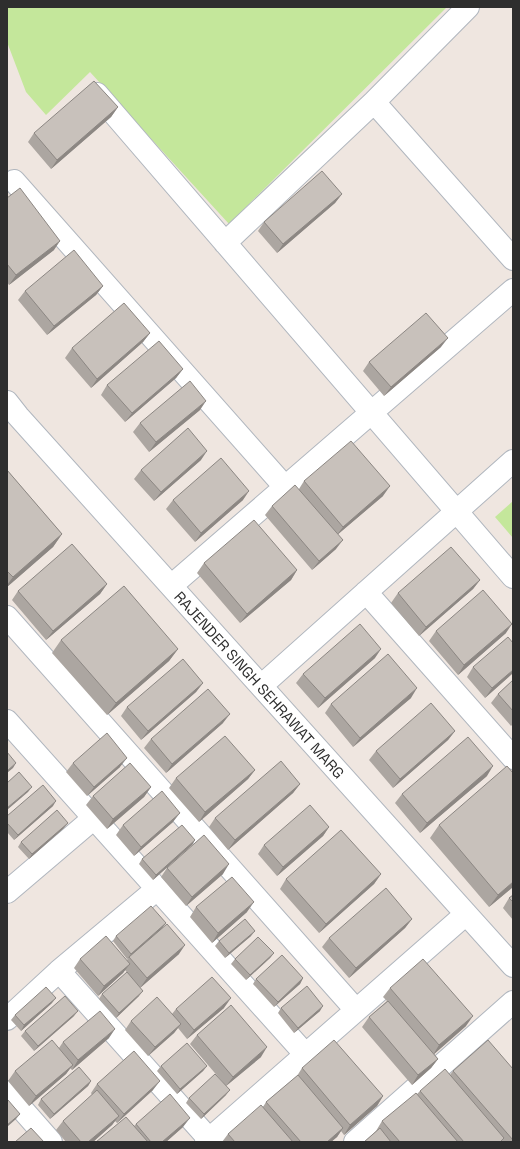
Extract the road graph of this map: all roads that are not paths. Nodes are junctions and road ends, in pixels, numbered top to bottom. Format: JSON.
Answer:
{"nodes":[{"id":1,"x":468,"y":7,"type":"edge"},
{"id":2,"x":97,"y":94,"type":"edge"},
{"id":3,"x":374,"y":102,"type":"junction"},
{"id":4,"x":14,"y":181,"type":"dead end"},
{"id":5,"x":225,"y":243,"type":"junction"},
{"id":6,"x":513,"y":259,"type":"edge"},
{"id":7,"x":513,"y":290,"type":"edge"},
{"id":8,"x":371,"y":412,"type":"junction"},
{"id":9,"x":11,"y":415,"type":"edge"},
{"id":10,"x":513,"y":461,"type":"edge"},
{"id":11,"x":285,"y":487,"type":"junction"},
{"id":12,"x":456,"y":511,"type":"junction"},
{"id":13,"x":513,"y":577,"type":"edge"},
{"id":14,"x":170,"y":586,"type":"junction"},
{"id":15,"x":366,"y":592,"type":"junction"},
{"id":16,"x":7,"y":617,"type":"edge"},
{"id":17,"x":260,"y":686,"type":"junction"},
{"id":18,"x":7,"y":721,"type":"edge"},
{"id":19,"x":513,"y":758,"type":"edge"},
{"id":20,"x":94,"y":818,"type":"junction"},
{"id":21,"x":157,"y":889,"type":"junction"},
{"id":22,"x":7,"y":892,"type":"edge"},
{"id":23,"x":466,"y":914,"type":"junction"},
{"id":24,"x":513,"y":966,"type":"edge"},
{"id":25,"x":59,"y":971,"type":"junction"},
{"id":26,"x":513,"y":1002,"type":"edge"},
{"id":27,"x":356,"y":1010,"type":"junction"},
{"id":28,"x":7,"y":1020,"type":"edge"},
{"id":29,"x":306,"y":1055,"type":"junction"},
{"id":30,"x":7,"y":1092,"type":"edge"},
{"id":31,"x":207,"y":1140,"type":"edge"},
{"id":32,"x":50,"y":1142,"type":"edge"},
{"id":33,"x":355,"y":1142,"type":"edge"}],
"edges":[{"from":1,"to":3,"type":"street"},
{"from":2,"to":5,"type":"street"},
{"from":3,"to":5,"type":"street"},
{"from":3,"to":6,"type":"street"},
{"from":4,"to":11,"type":"street"},
{"from":5,"to":8,"type":"street"},
{"from":7,"to":8,"type":"street"},
{"from":8,"to":11,"type":"street"},
{"from":8,"to":12,"type":"street"},
{"from":9,"to":14,"type":"street","name":"RAJENDER SINGH SEHRAWAT MARG"},
{"from":10,"to":12,"type":"street"},
{"from":11,"to":14,"type":"street"},
{"from":12,"to":13,"type":"street"},
{"from":12,"to":15,"type":"street"},
{"from":14,"to":17,"type":"street","name":"RAJENDER SINGH SEHRAWAT MARG"},
{"from":15,"to":17,"type":"street"},
{"from":15,"to":19,"type":"street"},
{"from":16,"to":27,"type":"street"},
{"from":17,"to":23,"type":"street","name":"RAJENDER SINGH SEHRAWAT MARG"},
{"from":18,"to":20,"type":"street"},
{"from":20,"to":21,"type":"street"},
{"from":20,"to":22,"type":"street"},
{"from":21,"to":25,"type":"street"},
{"from":21,"to":29,"type":"street"},
{"from":23,"to":24,"type":"street","name":"RAJENDER SINGH SEHRAWAT MARG"},
{"from":23,"to":27,"type":"street"},
{"from":25,"to":28,"type":"street"},
{"from":25,"to":31,"type":"street"},
{"from":26,"to":33,"type":"street"},
{"from":27,"to":29,"type":"street"},
{"from":29,"to":31,"type":"street"},
{"from":30,"to":32,"type":"street"}]}
